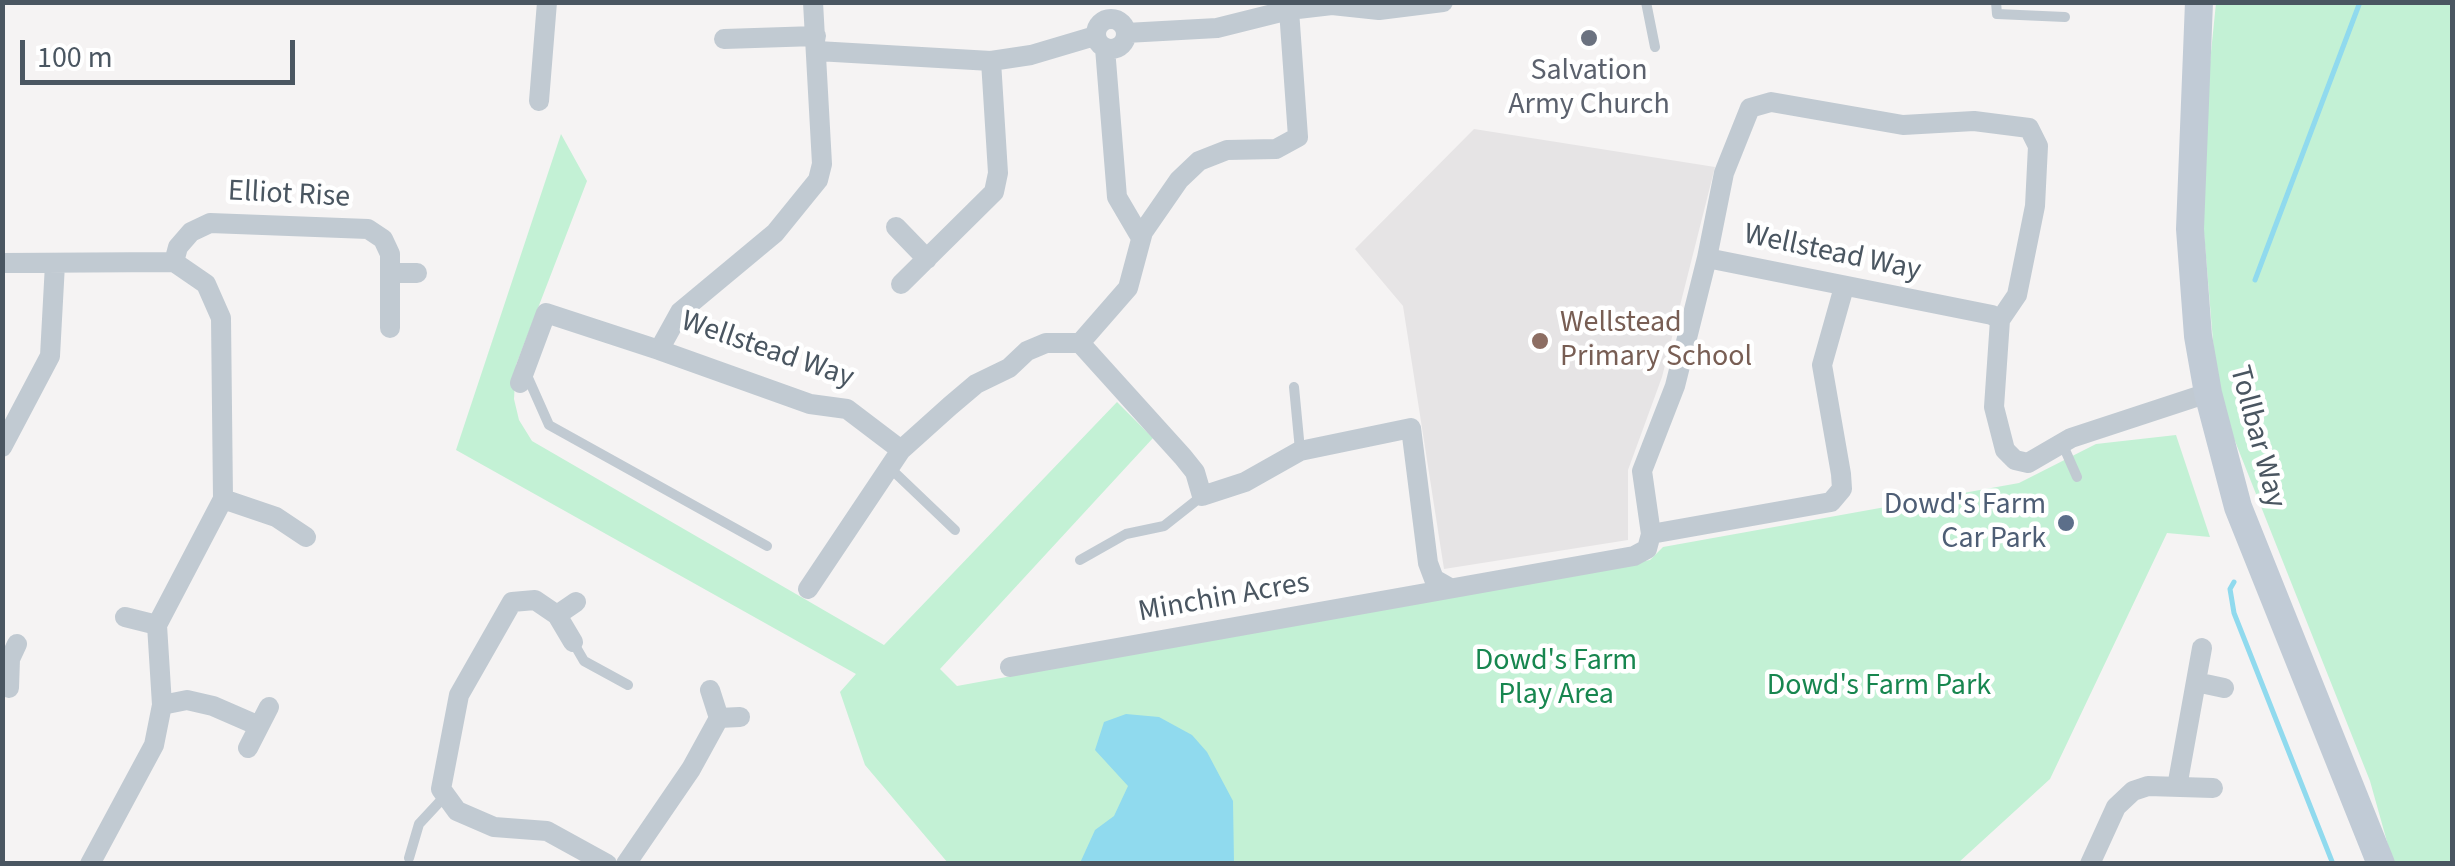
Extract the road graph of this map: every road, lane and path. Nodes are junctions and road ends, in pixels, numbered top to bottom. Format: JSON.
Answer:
{"nodes":[{"id":1,"x":547,"y":2,"type":"edge"},
{"id":2,"x":814,"y":2,"type":"edge"},
{"id":3,"x":1443,"y":2,"type":"edge"},
{"id":4,"x":1646,"y":2,"type":"edge"},
{"id":5,"x":1996,"y":2,"type":"edge"},
{"id":6,"x":2199,"y":2,"type":"edge"},
{"id":7,"x":1289,"y":10,"type":"junction"},
{"id":8,"x":2065,"y":16,"type":"dead end"},
{"id":9,"x":1100,"y":27,"type":"edge"},
{"id":10,"x":724,"y":38,"type":"dead end"},
{"id":11,"x":817,"y":44,"type":"junction"},
{"id":12,"x":1654,"y":47,"type":"dead end"},
{"id":13,"x":991,"y":61,"type":"junction"},
{"id":14,"x":539,"y":101,"type":"dead end"},
{"id":15,"x":896,"y":227,"type":"dead end"},
{"id":16,"x":1141,"y":238,"type":"junction"},
{"id":17,"x":1707,"y":258,"type":"junction"},
{"id":18,"x":926,"y":260,"type":"junction"},
{"id":19,"x":174,"y":262,"type":"junction"},
{"id":20,"x":2,"y":263,"type":"edge"},
{"id":21,"x":55,"y":264,"type":"junction"},
{"id":22,"x":392,"y":272,"type":"junction"},
{"id":23,"x":417,"y":273,"type":"dead end"},
{"id":24,"x":901,"y":284,"type":"dead end"},
{"id":25,"x":1844,"y":287,"type":"junction"},
{"id":26,"x":2000,"y":320,"type":"junction"},
{"id":27,"x":390,"y":328,"type":"dead end"},
{"id":28,"x":1080,"y":343,"type":"junction"},
{"id":29,"x":659,"y":350,"type":"junction"},
{"id":30,"x":522,"y":376,"type":"joint"},
{"id":31,"x":1294,"y":388,"type":"dead end"},
{"id":32,"x":2208,"y":394,"type":"junction"},
{"id":33,"x":2062,"y":443,"type":"junction"},
{"id":34,"x":2,"y":446,"type":"edge"},
{"id":35,"x":1300,"y":451,"type":"junction"},
{"id":36,"x":895,"y":459,"type":"junction"},
{"id":37,"x":2077,"y":477,"type":"dead end"},
{"id":38,"x":1202,"y":496,"type":"junction"},
{"id":39,"x":223,"y":499,"type":"junction"},
{"id":40,"x":955,"y":530,"type":"dead end"},
{"id":41,"x":1651,"y":534,"type":"junction"},
{"id":42,"x":306,"y":537,"type":"dead end"},
{"id":43,"x":768,"y":546,"type":"dead end"},
{"id":44,"x":1080,"y":560,"type":"dead end"},
{"id":45,"x":1448,"y":587,"type":"junction"},
{"id":46,"x":808,"y":589,"type":"dead end"},
{"id":47,"x":576,"y":602,"type":"dead end"},
{"id":48,"x":557,"y":614,"type":"junction"},
{"id":49,"x":125,"y":618,"type":"dead end"},
{"id":50,"x":157,"y":625,"type":"junction"},
{"id":51,"x":573,"y":642,"type":"joint"},
{"id":52,"x":2202,"y":648,"type":"dead end"},
{"id":53,"x":10,"y":653,"type":"edge"},
{"id":54,"x":1010,"y":667,"type":"dead end"},
{"id":55,"x":2196,"y":682,"type":"junction"},
{"id":56,"x":628,"y":685,"type":"dead end"},
{"id":57,"x":9,"y":688,"type":"dead end"},
{"id":58,"x":2224,"y":688,"type":"dead end"},
{"id":59,"x":710,"y":690,"type":"dead end"},
{"id":60,"x":162,"y":705,"type":"junction"},
{"id":61,"x":269,"y":707,"type":"dead end"},
{"id":62,"x":259,"y":726,"type":"junction"},
{"id":63,"x":248,"y":748,"type":"dead end"},
{"id":64,"x":2177,"y":787,"type":"junction"},
{"id":65,"x":2212,"y":788,"type":"dead end"},
{"id":66,"x":445,"y":796,"type":"junction"},
{"id":67,"x":409,"y":858,"type":"dead end"},
{"id":68,"x":90,"y":864,"type":"edge"},
{"id":69,"x":607,"y":864,"type":"edge"},
{"id":70,"x":626,"y":864,"type":"edge"},
{"id":71,"x":2090,"y":864,"type":"edge"},
{"id":72,"x":2381,"y":864,"type":"edge"}],
"edges":[{"from":1,"to":14,"type":"street"},
{"from":2,"to":11,"type":"street","name":"Wellstead Way"},
{"from":3,"to":7,"type":"street"},
{"from":4,"to":12,"type":"lane"},
{"from":5,"to":8,"type":"lane"},
{"from":6,"to":32,"type":"main road","name":"Tollbar Way"},
{"from":7,"to":9,"type":"street"},
{"from":7,"to":16,"type":"street"},
{"from":9,"to":13,"type":"street"},
{"from":9,"to":16,"type":"street"},
{"from":10,"to":11,"type":"street"},
{"from":11,"to":13,"type":"street"},
{"from":11,"to":29,"type":"street","name":"Wellstead Way"},
{"from":13,"to":18,"type":"street"},
{"from":15,"to":18,"type":"street"},
{"from":16,"to":28,"type":"street"},
{"from":17,"to":25,"type":"street","name":"Wellstead Way"},
{"from":17,"to":26,"type":"street"},
{"from":17,"to":41,"type":"street","name":"Wellstead Way"},
{"from":18,"to":24,"type":"street"},
{"from":19,"to":21,"type":"street"},
{"from":19,"to":22,"type":"street","name":"Elliot Rise"},
{"from":19,"to":39,"type":"street"},
{"from":20,"to":21,"type":"street"},
{"from":21,"to":34,"type":"street"},
{"from":22,"to":23,"type":"street"},
{"from":22,"to":27,"type":"street","name":"Elliot Rise"},
{"from":25,"to":26,"type":"street","name":"Wellstead Way"},
{"from":25,"to":41,"type":"street"},
{"from":26,"to":33,"type":"street"},
{"from":28,"to":36,"type":"street"},
{"from":28,"to":38,"type":"street"},
{"from":29,"to":30,"type":"street"},
{"from":29,"to":36,"type":"street","name":"Wellstead Way"},
{"from":30,"to":43,"type":"lane"},
{"from":31,"to":35,"type":"lane"},
{"from":32,"to":33,"type":"street"},
{"from":32,"to":72,"type":"main road","name":"Tollbar Way"},
{"from":33,"to":37,"type":"lane"},
{"from":35,"to":38,"type":"street"},
{"from":35,"to":45,"type":"street"},
{"from":36,"to":40,"type":"lane"},
{"from":36,"to":46,"type":"street"},
{"from":38,"to":44,"type":"lane"},
{"from":39,"to":42,"type":"street"},
{"from":39,"to":50,"type":"street"},
{"from":41,"to":45,"type":"street"},
{"from":45,"to":54,"type":"street","name":"Minchin Acres"},
{"from":47,"to":48,"type":"street"},
{"from":48,"to":51,"type":"street"},
{"from":48,"to":66,"type":"street"},
{"from":49,"to":50,"type":"street"},
{"from":50,"to":60,"type":"street"},
{"from":51,"to":56,"type":"lane"},
{"from":52,"to":55,"type":"street"},
{"from":53,"to":57,"type":"street"},
{"from":55,"to":58,"type":"street"},
{"from":55,"to":64,"type":"street"},
{"from":59,"to":70,"type":"street"},
{"from":60,"to":62,"type":"street"},
{"from":60,"to":68,"type":"street"},
{"from":61,"to":62,"type":"street"},
{"from":62,"to":63,"type":"street"},
{"from":64,"to":65,"type":"street"},
{"from":64,"to":71,"type":"street"},
{"from":66,"to":67,"type":"lane"},
{"from":66,"to":69,"type":"street"}]}
